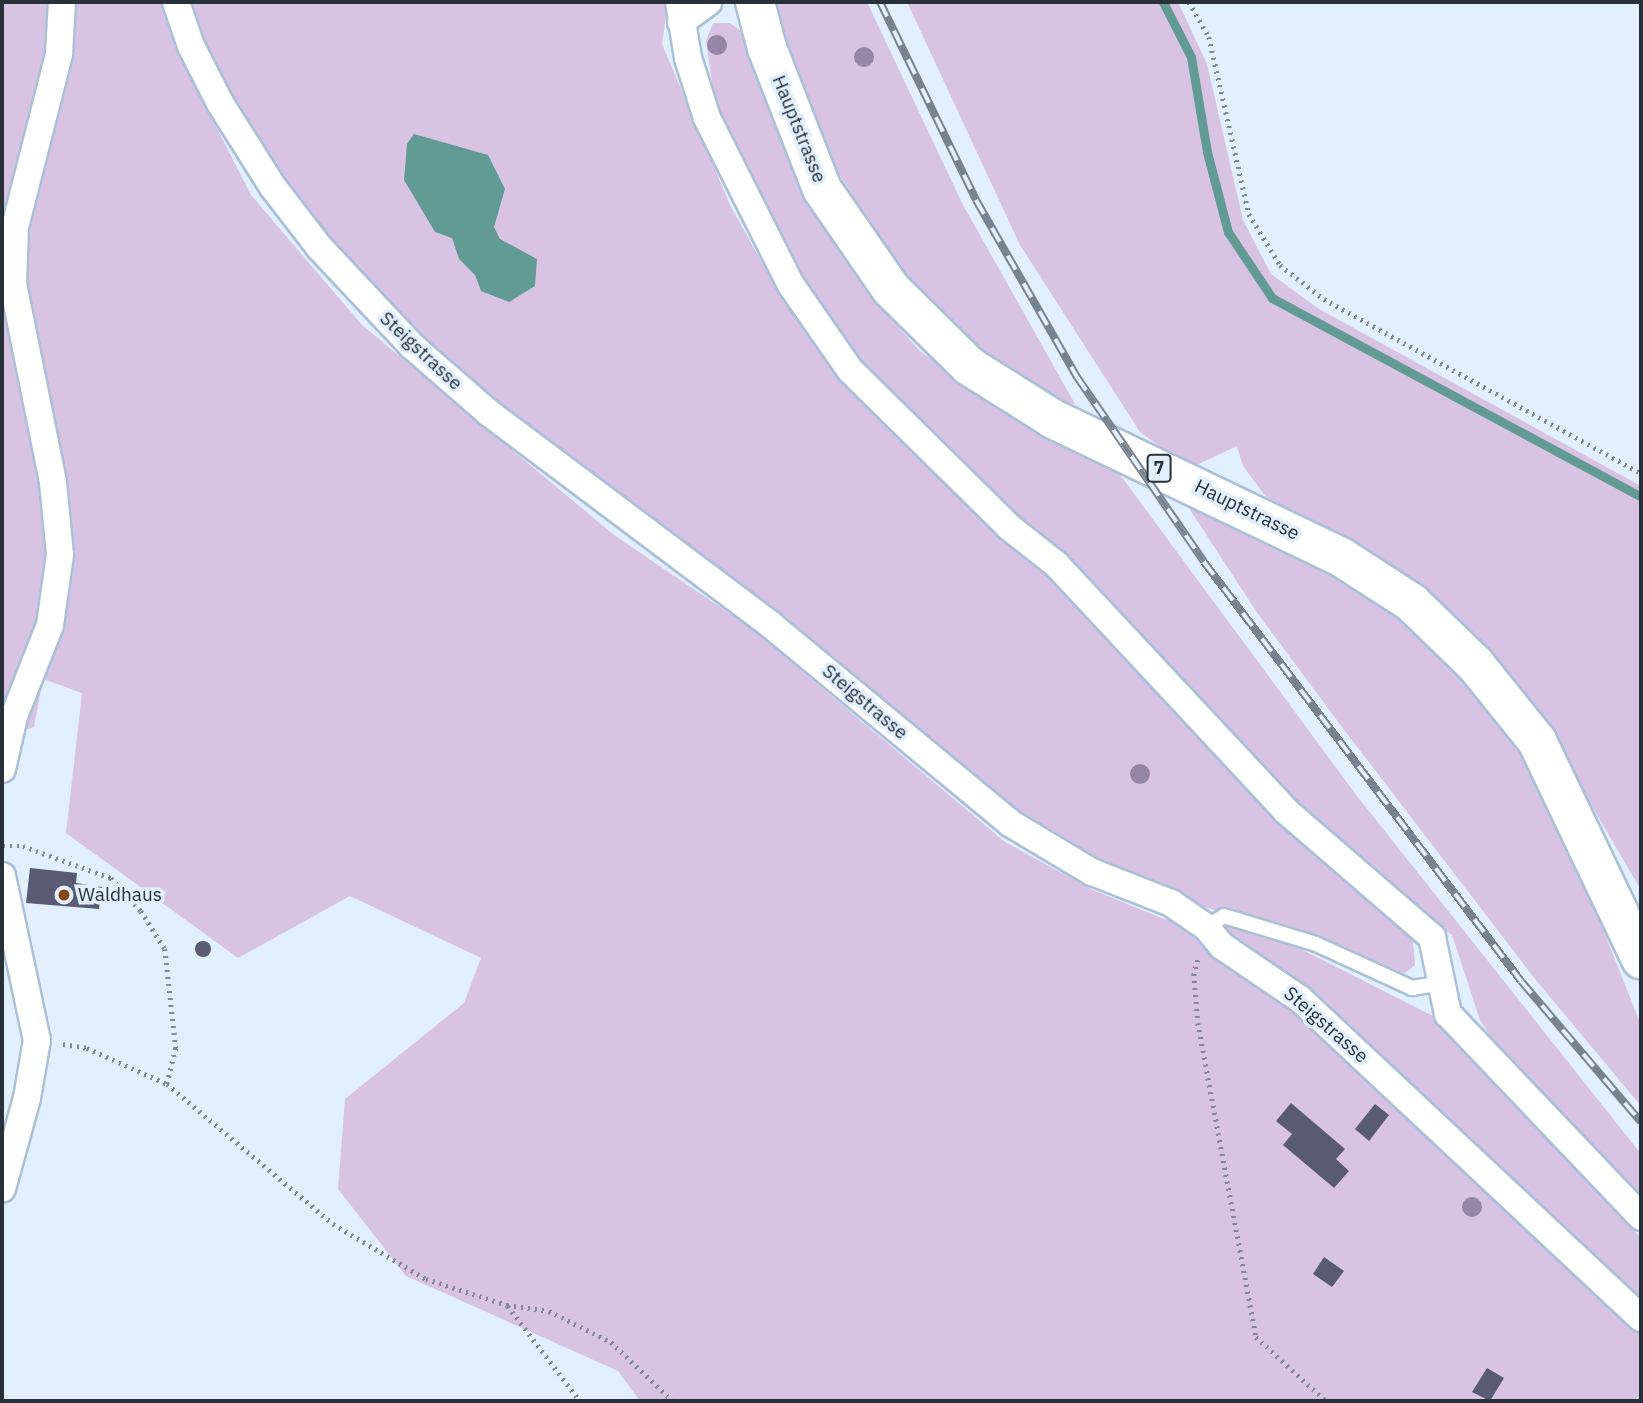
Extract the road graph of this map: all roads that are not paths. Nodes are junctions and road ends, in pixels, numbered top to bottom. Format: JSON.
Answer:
{"nodes":[{"id":1,"x":62,"y":2,"type":"edge"},
{"id":2,"x":176,"y":2,"type":"edge"},
{"id":3,"x":709,"y":2,"type":"edge"},
{"id":4,"x":755,"y":2,"type":"edge"},
{"id":5,"x":680,"y":12,"type":"edge"},
{"id":6,"x":2,"y":769,"type":"edge"},
{"id":7,"x":2,"y":876,"type":"edge"},
{"id":8,"x":1206,"y":928,"type":"junction"},
{"id":9,"x":1641,"y":960,"type":"edge"},
{"id":10,"x":1443,"y":983,"type":"junction"},
{"id":11,"x":2,"y":1189,"type":"edge"},
{"id":12,"x":1641,"y":1217,"type":"edge"},
{"id":13,"x":1641,"y":1318,"type":"edge"}],
"edges":[{"from":1,"to":6,"type":"street"},
{"from":2,"to":8,"type":"street","name":"Steigstrasse"},
{"from":3,"to":5,"type":"street"},
{"from":4,"to":9,"type":"main road","name":"Hauptstrasse","number":"7"},
{"from":5,"to":10,"type":"street"},
{"from":7,"to":11,"type":"street"},
{"from":8,"to":10,"type":"lane"},
{"from":8,"to":13,"type":"street","name":"Steigstrasse"},
{"from":10,"to":12,"type":"street"}]}
